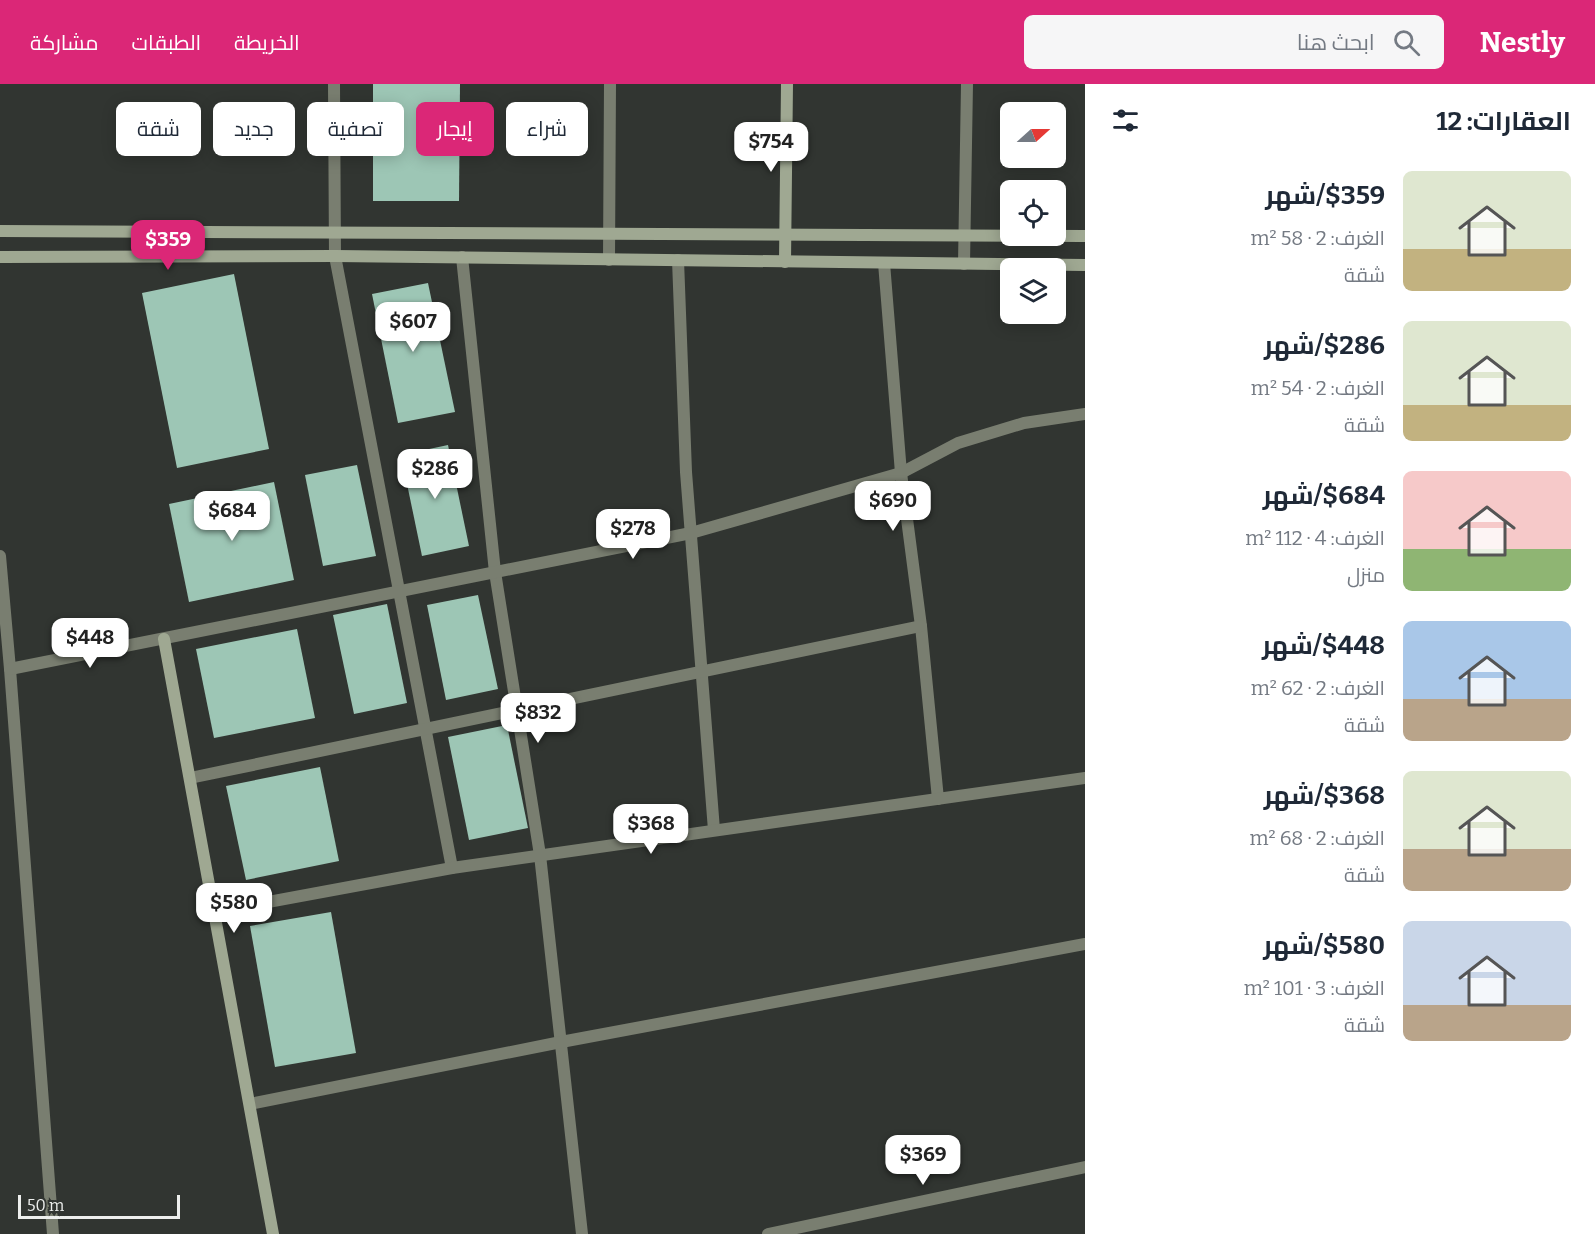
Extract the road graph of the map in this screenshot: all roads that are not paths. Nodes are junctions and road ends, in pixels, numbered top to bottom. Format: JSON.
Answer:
{"nodes":[{"id":1,"x":334,"y":84,"type":"edge"},
{"id":2,"x":610,"y":84,"type":"edge"},
{"id":3,"x":787,"y":84,"type":"edge"},
{"id":4,"x":967,"y":84,"type":"edge"},
{"id":5,"x":0,"y":231,"type":"edge"},
{"id":6,"x":335,"y":232,"type":"junction"},
{"id":7,"x":609,"y":234,"type":"junction"},
{"id":8,"x":785,"y":235,"type":"junction"},
{"id":9,"x":964,"y":236,"type":"junction"},
{"id":10,"x":1085,"y":236,"type":"edge"},
{"id":11,"x":335,"y":256,"type":"junction"},
{"id":12,"x":0,"y":257,"type":"edge"},
{"id":13,"x":462,"y":257,"type":"junction"},
{"id":14,"x":609,"y":260,"type":"junction"},
{"id":15,"x":678,"y":260,"type":"junction"},
{"id":16,"x":785,"y":262,"type":"junction"},
{"id":17,"x":884,"y":263,"type":"junction"},
{"id":18,"x":964,"y":264,"type":"junction"},
{"id":19,"x":1085,"y":265,"type":"edge"},
{"id":20,"x":1085,"y":414,"type":"edge"},
{"id":21,"x":901,"y":473,"type":"junction"},
{"id":22,"x":691,"y":533,"type":"junction"},
{"id":23,"x":0,"y":556,"type":"edge"},
{"id":24,"x":495,"y":572,"type":"junction"},
{"id":25,"x":398,"y":590,"type":"junction"},
{"id":26,"x":921,"y":627,"type":"junction"},
{"id":27,"x":164,"y":639,"type":"junction"},
{"id":28,"x":10,"y":669,"type":"junction"},
{"id":29,"x":702,"y":672,"type":"junction"},
{"id":30,"x":517,"y":710,"type":"junction"},
{"id":31,"x":425,"y":729,"type":"junction"},
{"id":32,"x":190,"y":778,"type":"junction"},
{"id":33,"x":1085,"y":778,"type":"edge"},
{"id":34,"x":938,"y":799,"type":"junction"},
{"id":35,"x":714,"y":830,"type":"junction"},
{"id":36,"x":540,"y":855,"type":"junction"},
{"id":37,"x":452,"y":868,"type":"junction"},
{"id":38,"x":214,"y":912,"type":"junction"},
{"id":39,"x":1085,"y":944,"type":"edge"},
{"id":40,"x":561,"y":1042,"type":"junction"},
{"id":41,"x":250,"y":1104,"type":"junction"},
{"id":42,"x":1085,"y":1167,"type":"edge"},
{"id":43,"x":52,"y":1234,"type":"edge"},
{"id":44,"x":273,"y":1234,"type":"edge"},
{"id":45,"x":582,"y":1234,"type":"edge"},
{"id":46,"x":768,"y":1234,"type":"edge"}],
"edges":[{"from":1,"to":6,"type":"street"},
{"from":2,"to":7,"type":"street"},
{"from":3,"to":8,"type":"street"},
{"from":4,"to":9,"type":"street"},
{"from":5,"to":6,"type":"street"},
{"from":6,"to":7,"type":"street"},
{"from":6,"to":11,"type":"street"},
{"from":7,"to":8,"type":"street"},
{"from":7,"to":14,"type":"street"},
{"from":8,"to":9,"type":"street"},
{"from":8,"to":16,"type":"street"},
{"from":9,"to":10,"type":"street"},
{"from":9,"to":18,"type":"street"},
{"from":11,"to":12,"type":"street"},
{"from":11,"to":13,"type":"street"},
{"from":11,"to":25,"type":"street"},
{"from":13,"to":14,"type":"street"},
{"from":13,"to":24,"type":"street"},
{"from":14,"to":15,"type":"street"},
{"from":15,"to":16,"type":"street"},
{"from":15,"to":22,"type":"street"},
{"from":16,"to":17,"type":"street"},
{"from":17,"to":18,"type":"street"},
{"from":17,"to":21,"type":"street"},
{"from":18,"to":19,"type":"street"},
{"from":20,"to":21,"type":"street"},
{"from":21,"to":22,"type":"street"},
{"from":21,"to":26,"type":"street"},
{"from":22,"to":24,"type":"street"},
{"from":22,"to":29,"type":"street"},
{"from":23,"to":28,"type":"street"},
{"from":24,"to":25,"type":"street"},
{"from":24,"to":30,"type":"street"},
{"from":25,"to":27,"type":"street"},
{"from":25,"to":31,"type":"street"},
{"from":26,"to":29,"type":"street"},
{"from":26,"to":34,"type":"street"},
{"from":27,"to":28,"type":"street"},
{"from":27,"to":32,"type":"street"},
{"from":28,"to":43,"type":"street"},
{"from":29,"to":30,"type":"street"},
{"from":29,"to":35,"type":"street"},
{"from":30,"to":31,"type":"street"},
{"from":30,"to":36,"type":"street"},
{"from":31,"to":32,"type":"street"},
{"from":31,"to":37,"type":"street"},
{"from":32,"to":38,"type":"street"},
{"from":33,"to":34,"type":"street"},
{"from":34,"to":35,"type":"street"},
{"from":35,"to":36,"type":"street"},
{"from":36,"to":37,"type":"street"},
{"from":36,"to":40,"type":"street"},
{"from":37,"to":38,"type":"street"},
{"from":38,"to":41,"type":"street"},
{"from":39,"to":40,"type":"street"},
{"from":40,"to":41,"type":"street"},
{"from":40,"to":45,"type":"street"},
{"from":41,"to":44,"type":"street"},
{"from":42,"to":46,"type":"street"}]}
